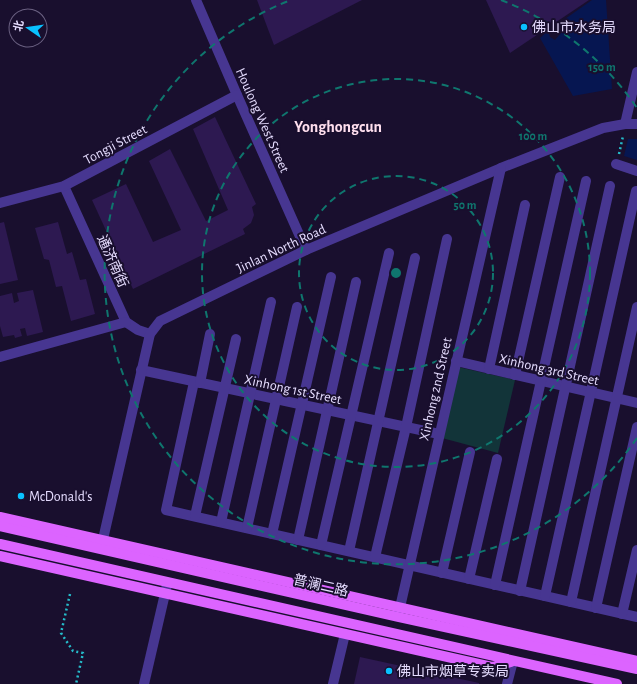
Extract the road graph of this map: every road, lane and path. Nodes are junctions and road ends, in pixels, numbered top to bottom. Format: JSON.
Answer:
{"nodes":[{"id":1,"x":196,"y":0,"type":"edge"},
{"id":2,"x":637,"y":72,"type":"edge"},
{"id":3,"x":237,"y":96,"type":"junction"},
{"id":4,"x":626,"y":124,"type":"junction"},
{"id":5,"x":637,"y":124,"type":"edge"},
{"id":6,"x":616,"y":164,"type":"joint"},
{"id":7,"x":501,"y":168,"type":"junction"},
{"id":8,"x":637,"y":171,"type":"edge"},
{"id":9,"x":560,"y":177,"type":"dead end"},
{"id":10,"x":586,"y":181,"type":"dead end"},
{"id":11,"x":64,"y":186,"type":"junction"},
{"id":12,"x":610,"y":186,"type":"dead end"},
{"id":13,"x":636,"y":191,"type":"edge"},
{"id":14,"x":0,"y":203,"type":"edge"},
{"id":15,"x":525,"y":205,"type":"dead end"},
{"id":16,"x":447,"y":239,"type":"dead end"},
{"id":17,"x":306,"y":250,"type":"junction"},
{"id":18,"x":388,"y":253,"type":"dead end"},
{"id":19,"x":415,"y":258,"type":"dead end"},
{"id":20,"x":331,"y":277,"type":"dead end"},
{"id":21,"x":356,"y":282,"type":"dead end"},
{"id":22,"x":271,"y":302,"type":"dead end"},
{"id":23,"x":297,"y":307,"type":"dead end"},
{"id":24,"x":637,"y":307,"type":"edge"},
{"id":25,"x":126,"y":322,"type":"junction"},
{"id":26,"x":150,"y":334,"type":"junction"},
{"id":27,"x":210,"y":334,"type":"dead end"},
{"id":28,"x":236,"y":339,"type":"dead end"},
{"id":29,"x":0,"y":357,"type":"edge"},
{"id":30,"x":456,"y":362,"type":"junction"},
{"id":31,"x":488,"y":369,"type":"junction"},
{"id":32,"x":141,"y":370,"type":"junction"},
{"id":33,"x":515,"y":375,"type":"junction"},
{"id":34,"x":541,"y":381,"type":"junction"},
{"id":35,"x":197,"y":383,"type":"junction"},
{"id":36,"x":565,"y":386,"type":"junction"},
{"id":37,"x":224,"y":389,"type":"junction"},
{"id":38,"x":591,"y":392,"type":"junction"},
{"id":39,"x":250,"y":394,"type":"junction"},
{"id":40,"x":617,"y":398,"type":"junction"},
{"id":41,"x":276,"y":400,"type":"junction"},
{"id":42,"x":637,"y":403,"type":"edge"},
{"id":43,"x":301,"y":405,"type":"junction"},
{"id":44,"x":327,"y":410,"type":"junction"},
{"id":45,"x":351,"y":416,"type":"junction"},
{"id":46,"x":378,"y":422,"type":"junction"},
{"id":47,"x":406,"y":427,"type":"junction"},
{"id":48,"x":637,"y":427,"type":"edge"},
{"id":49,"x":439,"y":434,"type":"junction"},
{"id":50,"x":470,"y":452,"type":"dead end"},
{"id":51,"x":497,"y":459,"type":"dead end"},
{"id":52,"x":195,"y":516,"type":"junction"},
{"id":53,"x":0,"y":517,"type":"edge"},
{"id":54,"x":221,"y":522,"type":"junction"},
{"id":55,"x":0,"y":526,"type":"edge"},
{"id":56,"x":247,"y":528,"type":"junction"},
{"id":57,"x":272,"y":534,"type":"junction"},
{"id":58,"x":298,"y":540,"type":"junction"},
{"id":59,"x":0,"y":544,"type":"edge"},
{"id":60,"x":102,"y":545,"type":"junction"},
{"id":61,"x":322,"y":545,"type":"junction"},
{"id":62,"x":637,"y":550,"type":"edge"},
{"id":63,"x":348,"y":552,"type":"junction"},
{"id":64,"x":0,"y":556,"type":"edge"},
{"id":65,"x":375,"y":557,"type":"junction"},
{"id":66,"x":410,"y":565,"type":"junction"},
{"id":67,"x":442,"y":573,"type":"junction"},
{"id":68,"x":469,"y":579,"type":"junction"},
{"id":69,"x":168,"y":582,"type":"junction"},
{"id":70,"x":495,"y":585,"type":"junction"},
{"id":71,"x":520,"y":590,"type":"junction"},
{"id":72,"x":165,"y":593,"type":"junction"},
{"id":73,"x":70,"y":594,"type":"dead end"},
{"id":74,"x":545,"y":596,"type":"junction"},
{"id":75,"x":571,"y":602,"type":"junction"},
{"id":76,"x":596,"y":608,"type":"junction"},
{"id":77,"x":399,"y":613,"type":"junction"},
{"id":78,"x":622,"y":614,"type":"junction"},
{"id":79,"x":637,"y":617,"type":"edge"},
{"id":80,"x":345,"y":634,"type":"junction"},
{"id":81,"x":513,"y":661,"type":"junction"},
{"id":82,"x":637,"y":661,"type":"edge"},
{"id":83,"x":637,"y":670,"type":"edge"},
{"id":84,"x":76,"y":684,"type":"edge"},
{"id":85,"x":144,"y":684,"type":"edge"},
{"id":86,"x":333,"y":684,"type":"edge"},
{"id":87,"x":507,"y":684,"type":"edge"},
{"id":88,"x":617,"y":684,"type":"edge"}],
"edges":[{"from":1,"to":3,"type":"street","name":"Houlong West Street"},
{"from":2,"to":4,"type":"street"},
{"from":3,"to":11,"type":"street","name":"Tongji Street"},
{"from":3,"to":17,"type":"street","name":"Houlong West Street"},
{"from":4,"to":5,"type":"street","name":"Jinlan North Road"},
{"from":4,"to":6,"type":"path"},
{"from":4,"to":7,"type":"street","name":"Jinlan North Road"},
{"from":6,"to":8,"type":"street"},
{"from":7,"to":17,"type":"street","name":"Jinlan North Road"},
{"from":7,"to":30,"type":"street","name":"Xinhong 2nd Street"},
{"from":9,"to":33,"type":"street"},
{"from":10,"to":34,"type":"street"},
{"from":11,"to":14,"type":"street","name":"Tongji Street"},
{"from":11,"to":25,"type":"street","name":"通济南街"},
{"from":12,"to":36,"type":"street"},
{"from":13,"to":38,"type":"street"},
{"from":15,"to":31,"type":"street"},
{"from":16,"to":47,"type":"street"},
{"from":17,"to":26,"type":"street","name":"Jinlan North Road"},
{"from":18,"to":45,"type":"street"},
{"from":19,"to":46,"type":"street"},
{"from":20,"to":43,"type":"street"},
{"from":21,"to":44,"type":"street"},
{"from":22,"to":39,"type":"street"},
{"from":23,"to":41,"type":"street"},
{"from":24,"to":40,"type":"street"},
{"from":25,"to":26,"type":"street"},
{"from":25,"to":29,"type":"street"},
{"from":26,"to":32,"type":"street","name":"Jinlan North Road"},
{"from":27,"to":35,"type":"street"},
{"from":28,"to":37,"type":"street"},
{"from":30,"to":31,"type":"street","name":"Xinhong 3rd Street"},
{"from":30,"to":49,"type":"street","name":"Xinhong 2nd Street"},
{"from":31,"to":33,"type":"street","name":"Xinhong 3rd Street"},
{"from":32,"to":35,"type":"street","name":"Xinhong 1st Street"},
{"from":32,"to":60,"type":"street","name":"Jinlan North Road"},
{"from":33,"to":34,"type":"street","name":"Xinhong 3rd Street"},
{"from":34,"to":36,"type":"street","name":"Xinhong 3rd Street"},
{"from":34,"to":70,"type":"street"},
{"from":35,"to":37,"type":"street","name":"Xinhong 1st Street"},
{"from":35,"to":52,"type":"street"},
{"from":36,"to":38,"type":"street","name":"Xinhong 3rd Street"},
{"from":36,"to":71,"type":"street"},
{"from":37,"to":39,"type":"street","name":"Xinhong 1st Street"},
{"from":37,"to":52,"type":"street"},
{"from":38,"to":40,"type":"street","name":"Xinhong 3rd Street"},
{"from":38,"to":74,"type":"street"},
{"from":39,"to":41,"type":"street","name":"Xinhong 1st Street"},
{"from":39,"to":54,"type":"street"},
{"from":40,"to":42,"type":"street","name":"Xinhong 3rd Street"},
{"from":40,"to":75,"type":"street"},
{"from":41,"to":43,"type":"street","name":"Xinhong 1st Street"},
{"from":41,"to":56,"type":"street"},
{"from":43,"to":44,"type":"street","name":"Xinhong 1st Street"},
{"from":43,"to":57,"type":"street"},
{"from":44,"to":45,"type":"street","name":"Xinhong 1st Street"},
{"from":44,"to":58,"type":"street"},
{"from":45,"to":46,"type":"street","name":"Xinhong 1st Street"},
{"from":45,"to":61,"type":"street"},
{"from":46,"to":47,"type":"street","name":"Xinhong 1st Street"},
{"from":46,"to":63,"type":"street"},
{"from":47,"to":49,"type":"street","name":"Xinhong 1st Street"},
{"from":47,"to":65,"type":"street"},
{"from":48,"to":76,"type":"street"},
{"from":49,"to":66,"type":"street","name":"Xinhong 2nd Street"},
{"from":50,"to":67,"type":"street"},
{"from":51,"to":68,"type":"street"},
{"from":52,"to":54,"type":"street"},
{"from":53,"to":60,"type":"main road"},
{"from":54,"to":56,"type":"street"},
{"from":55,"to":60,"type":"main road","name":"普澜二路"},
{"from":56,"to":57,"type":"street"},
{"from":57,"to":58,"type":"street"},
{"from":58,"to":61,"type":"street"},
{"from":59,"to":69,"type":"main road"},
{"from":60,"to":77,"type":"main road","name":"普澜二路"},
{"from":61,"to":63,"type":"street"},
{"from":62,"to":78,"type":"street"},
{"from":63,"to":65,"type":"street"},
{"from":64,"to":72,"type":"main road"},
{"from":65,"to":66,"type":"street"},
{"from":66,"to":67,"type":"street"},
{"from":66,"to":77,"type":"street","name":"Xinhong 2nd Street"},
{"from":67,"to":68,"type":"street"},
{"from":68,"to":70,"type":"street"},
{"from":69,"to":72,"type":"street"},
{"from":69,"to":81,"type":"main road"},
{"from":70,"to":71,"type":"street"},
{"from":71,"to":74,"type":"street"},
{"from":72,"to":80,"type":"main road"},
{"from":72,"to":85,"type":"street"},
{"from":73,"to":84,"type":"path"},
{"from":74,"to":75,"type":"street"},
{"from":75,"to":76,"type":"street"},
{"from":76,"to":78,"type":"street"},
{"from":77,"to":82,"type":"main road"},
{"from":77,"to":83,"type":"main road","name":"普澜二路"},
{"from":78,"to":79,"type":"street"},
{"from":80,"to":81,"type":"main road"},
{"from":80,"to":86,"type":"street"},
{"from":81,"to":87,"type":"street"},
{"from":81,"to":88,"type":"main road"}]}
